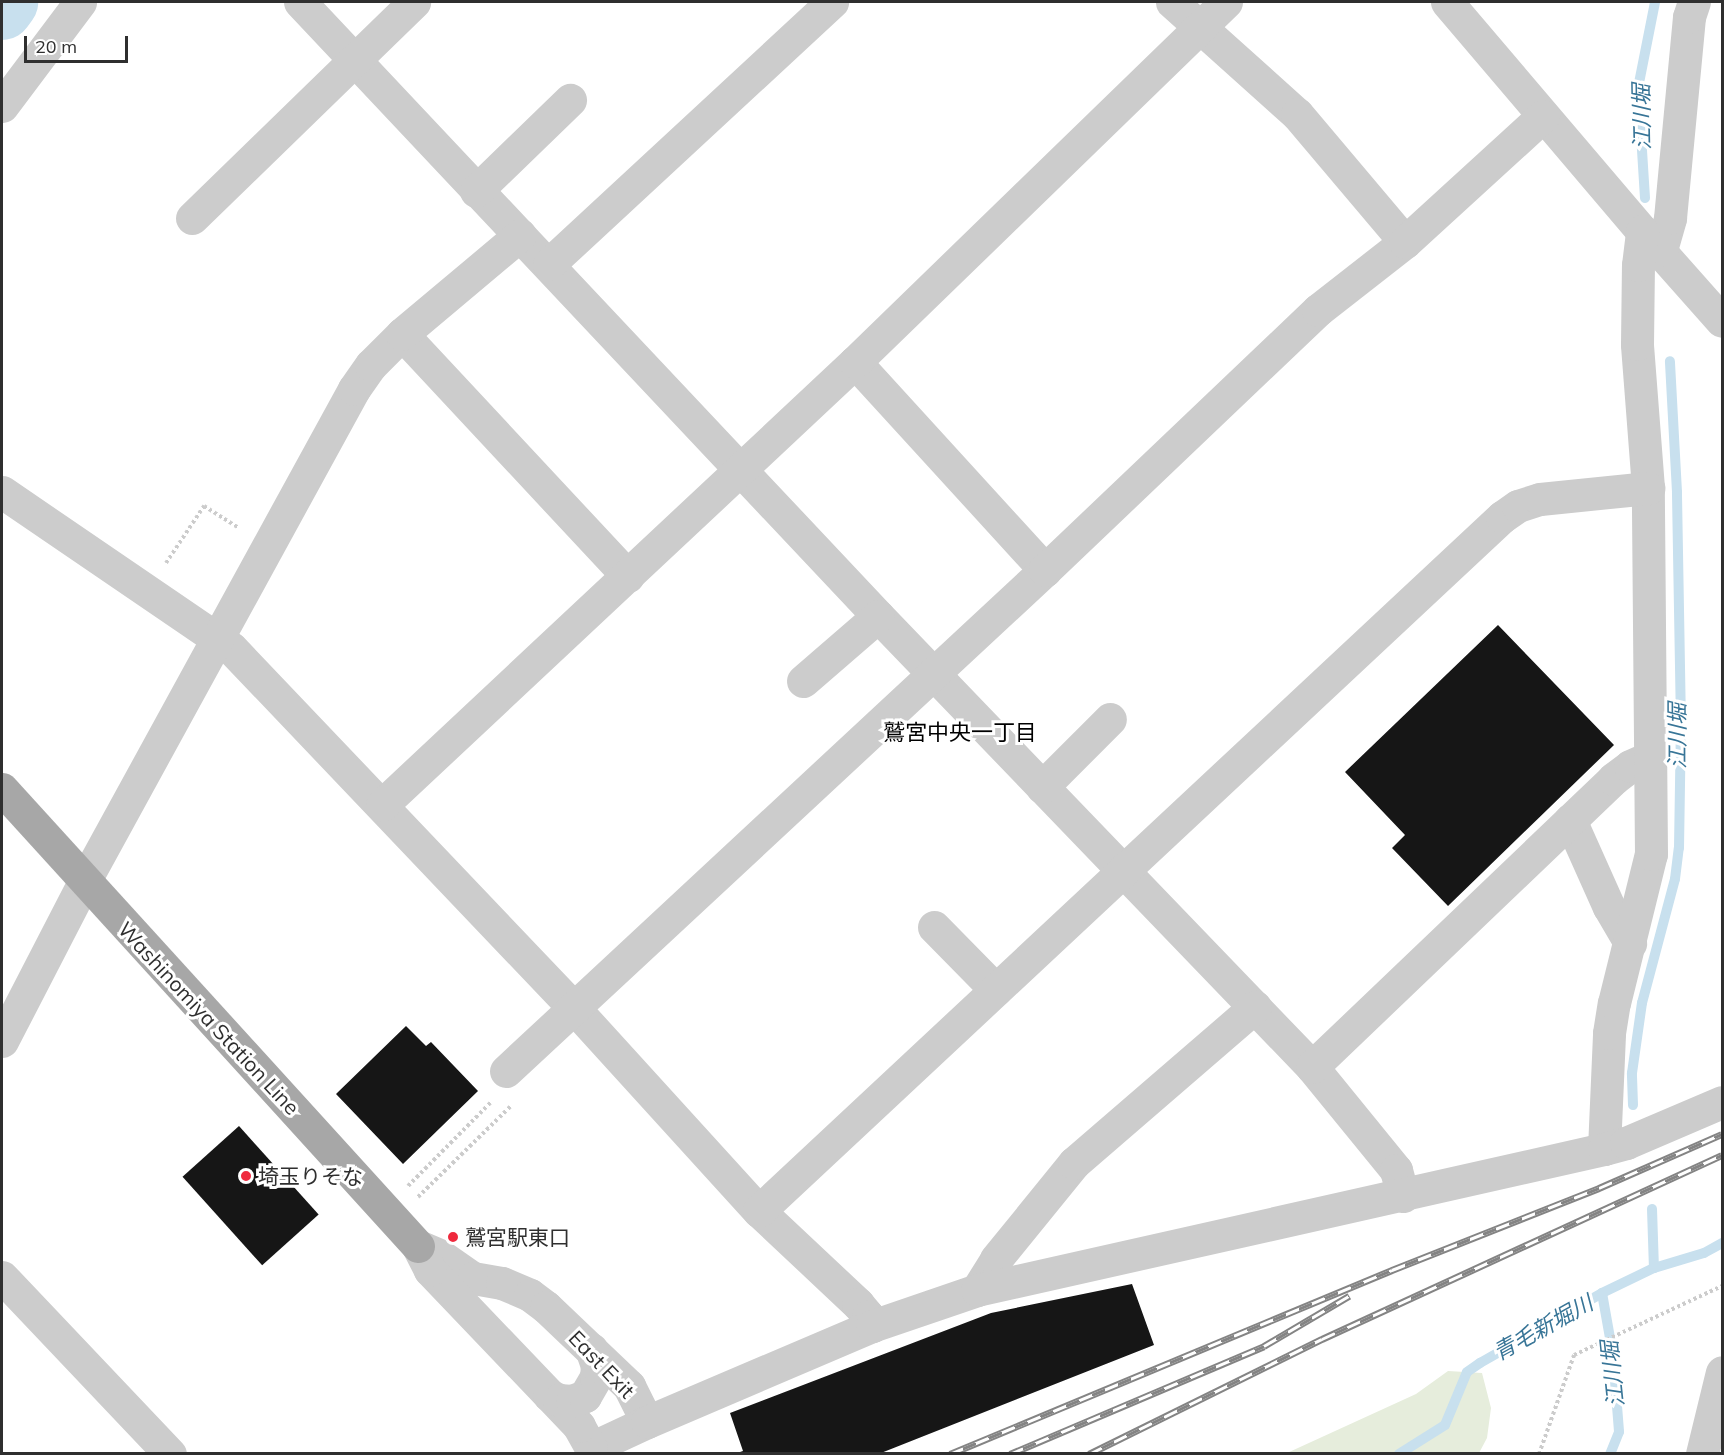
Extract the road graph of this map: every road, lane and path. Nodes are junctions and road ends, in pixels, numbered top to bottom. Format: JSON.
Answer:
{"nodes":[{"id":1,"x":80,"y":2,"type":"edge"},
{"id":2,"x":300,"y":2,"type":"edge"},
{"id":3,"x":414,"y":2,"type":"edge"},
{"id":4,"x":832,"y":2,"type":"edge"},
{"id":5,"x":1172,"y":2,"type":"edge"},
{"id":6,"x":1226,"y":2,"type":"edge"},
{"id":7,"x":1447,"y":2,"type":"edge"},
{"id":8,"x":1694,"y":2,"type":"edge"},
{"id":9,"x":1198,"y":27,"type":"junction"},
{"id":10,"x":355,"y":58,"type":"junction"},
{"id":11,"x":570,"y":100,"type":"dead end"},
{"id":12,"x":2,"y":106,"type":"edge"},
{"id":13,"x":1543,"y":116,"type":"junction"},
{"id":14,"x":476,"y":191,"type":"junction"},
{"id":15,"x":192,"y":218,"type":"dead end"},
{"id":16,"x":520,"y":235,"type":"junction"},
{"id":17,"x":1651,"y":241,"type":"junction"},
{"id":18,"x":1405,"y":242,"type":"junction"},
{"id":19,"x":549,"y":264,"type":"junction"},
{"id":20,"x":1722,"y":321,"type":"edge"},
{"id":21,"x":402,"y":334,"type":"junction"},
{"id":22,"x":855,"y":362,"type":"junction"},
{"id":23,"x":740,"y":467,"type":"junction"},
{"id":24,"x":1648,"y":488,"type":"junction"},
{"id":25,"x":2,"y":492,"type":"edge"},
{"id":26,"x":268,"y":546,"type":"junction"},
{"id":27,"x":1045,"y":570,"type":"junction"},
{"id":28,"x":628,"y":576,"type":"junction"},
{"id":29,"x":147,"y":592,"type":"junction"},
{"id":30,"x":878,"y":616,"type":"junction"},
{"id":31,"x":218,"y":637,"type":"junction"},
{"id":32,"x":932,"y":673,"type":"junction"},
{"id":33,"x":803,"y":681,"type":"dead end"},
{"id":34,"x":1110,"y":719,"type":"dead end"},
{"id":35,"x":1652,"y":756,"type":"junction"},
{"id":36,"x":1042,"y":787,"type":"junction"},
{"id":37,"x":2,"y":789,"type":"edge"},
{"id":38,"x":382,"y":805,"type":"junction"},
{"id":39,"x":1570,"y":820,"type":"junction"},
{"id":40,"x":1123,"y":871,"type":"junction"},
{"id":41,"x":84,"y":882,"type":"junction"},
{"id":42,"x":934,"y":927,"type":"dead end"},
{"id":43,"x":1630,"y":943,"type":"junction"},
{"id":44,"x":996,"y":990,"type":"junction"},
{"id":45,"x":1255,"y":1007,"type":"junction"},
{"id":46,"x":574,"y":1008,"type":"junction"},
{"id":47,"x":2,"y":1041,"type":"edge"},
{"id":48,"x":1312,"y":1067,"type":"junction"},
{"id":49,"x":506,"y":1071,"type":"joint"},
{"id":50,"x":515,"y":1102,"type":"dead end"},
{"id":51,"x":1722,"y":1102,"type":"edge"},
{"id":52,"x":1604,"y":1149,"type":"junction"},
{"id":53,"x":408,"y":1187,"type":"dead end"},
{"id":54,"x":1403,"y":1196,"type":"junction"},
{"id":55,"x":418,"y":1197,"type":"dead end"},
{"id":56,"x":759,"y":1210,"type":"junction"},
{"id":57,"x":418,"y":1246,"type":"junction"},
{"id":58,"x":2,"y":1277,"type":"edge"},
{"id":59,"x":1722,"y":1286,"type":"edge"},
{"id":60,"x":977,"y":1290,"type":"junction"},
{"id":61,"x":872,"y":1326,"type":"junction"},
{"id":62,"x":591,"y":1349,"type":"junction"},
{"id":63,"x":1721,"y":1389,"type":"edge"},
{"id":64,"x":549,"y":1395,"type":"junction"},
{"id":65,"x":647,"y":1422,"type":"junction"},
{"id":66,"x":585,"y":1451,"type":"edge"},
{"id":67,"x":170,"y":1454,"type":"edge"},
{"id":68,"x":1539,"y":1454,"type":"edge"},
{"id":69,"x":1702,"y":1454,"type":"edge"}],
"edges":[{"from":1,"to":12,"type":"street"},
{"from":2,"to":10,"type":"street"},
{"from":3,"to":10,"type":"street"},
{"from":4,"to":19,"type":"street"},
{"from":5,"to":9,"type":"street"},
{"from":6,"to":9,"type":"street"},
{"from":7,"to":13,"type":"street"},
{"from":8,"to":17,"type":"street"},
{"from":9,"to":18,"type":"street"},
{"from":9,"to":22,"type":"street"},
{"from":10,"to":14,"type":"street"},
{"from":10,"to":15,"type":"street"},
{"from":11,"to":14,"type":"street"},
{"from":13,"to":17,"type":"street"},
{"from":13,"to":18,"type":"street"},
{"from":14,"to":16,"type":"street"},
{"from":16,"to":19,"type":"street"},
{"from":16,"to":21,"type":"street"},
{"from":17,"to":20,"type":"street"},
{"from":17,"to":24,"type":"street"},
{"from":18,"to":27,"type":"street"},
{"from":19,"to":23,"type":"street"},
{"from":21,"to":26,"type":"street"},
{"from":21,"to":28,"type":"street"},
{"from":22,"to":23,"type":"street"},
{"from":22,"to":27,"type":"street"},
{"from":23,"to":28,"type":"street"},
{"from":23,"to":30,"type":"street"},
{"from":24,"to":35,"type":"street"},
{"from":24,"to":40,"type":"street"},
{"from":25,"to":29,"type":"street"},
{"from":26,"to":29,"type":"path"},
{"from":26,"to":31,"type":"street"},
{"from":27,"to":32,"type":"street"},
{"from":28,"to":38,"type":"street"},
{"from":29,"to":31,"type":"street"},
{"from":30,"to":32,"type":"street"},
{"from":30,"to":33,"type":"street"},
{"from":31,"to":38,"type":"street"},
{"from":31,"to":41,"type":"street"},
{"from":32,"to":36,"type":"street"},
{"from":32,"to":46,"type":"street"},
{"from":34,"to":36,"type":"street"},
{"from":35,"to":39,"type":"street"},
{"from":35,"to":43,"type":"street"},
{"from":36,"to":40,"type":"street"},
{"from":37,"to":41,"type":"main road","name":"Washinomiya Station Line"},
{"from":38,"to":46,"type":"street"},
{"from":39,"to":43,"type":"street"},
{"from":39,"to":48,"type":"street"},
{"from":40,"to":44,"type":"street"},
{"from":40,"to":45,"type":"street"},
{"from":41,"to":47,"type":"street"},
{"from":41,"to":57,"type":"main road","name":"Washinomiya Station Line"},
{"from":42,"to":44,"type":"street"},
{"from":43,"to":52,"type":"street"},
{"from":44,"to":56,"type":"street"},
{"from":45,"to":48,"type":"street"},
{"from":45,"to":60,"type":"street"},
{"from":46,"to":49,"type":"street"},
{"from":46,"to":56,"type":"street"},
{"from":48,"to":54,"type":"street"},
{"from":49,"to":53,"type":"path"},
{"from":50,"to":55,"type":"path"},
{"from":51,"to":52,"type":"street"},
{"from":52,"to":54,"type":"street"},
{"from":54,"to":60,"type":"street"},
{"from":56,"to":61,"type":"street"},
{"from":57,"to":62,"type":"street","name":"East Exit"},
{"from":57,"to":64,"type":"street","name":"East Exit"},
{"from":58,"to":67,"type":"street"},
{"from":59,"to":68,"type":"path"},
{"from":60,"to":61,"type":"street"},
{"from":61,"to":65,"type":"street"},
{"from":62,"to":64,"type":"street"},
{"from":62,"to":65,"type":"street","name":"East Exit"},
{"from":63,"to":69,"type":"street"},
{"from":64,"to":66,"type":"street","name":"East Exit"},
{"from":65,"to":66,"type":"street","name":"East Exit"}]}
